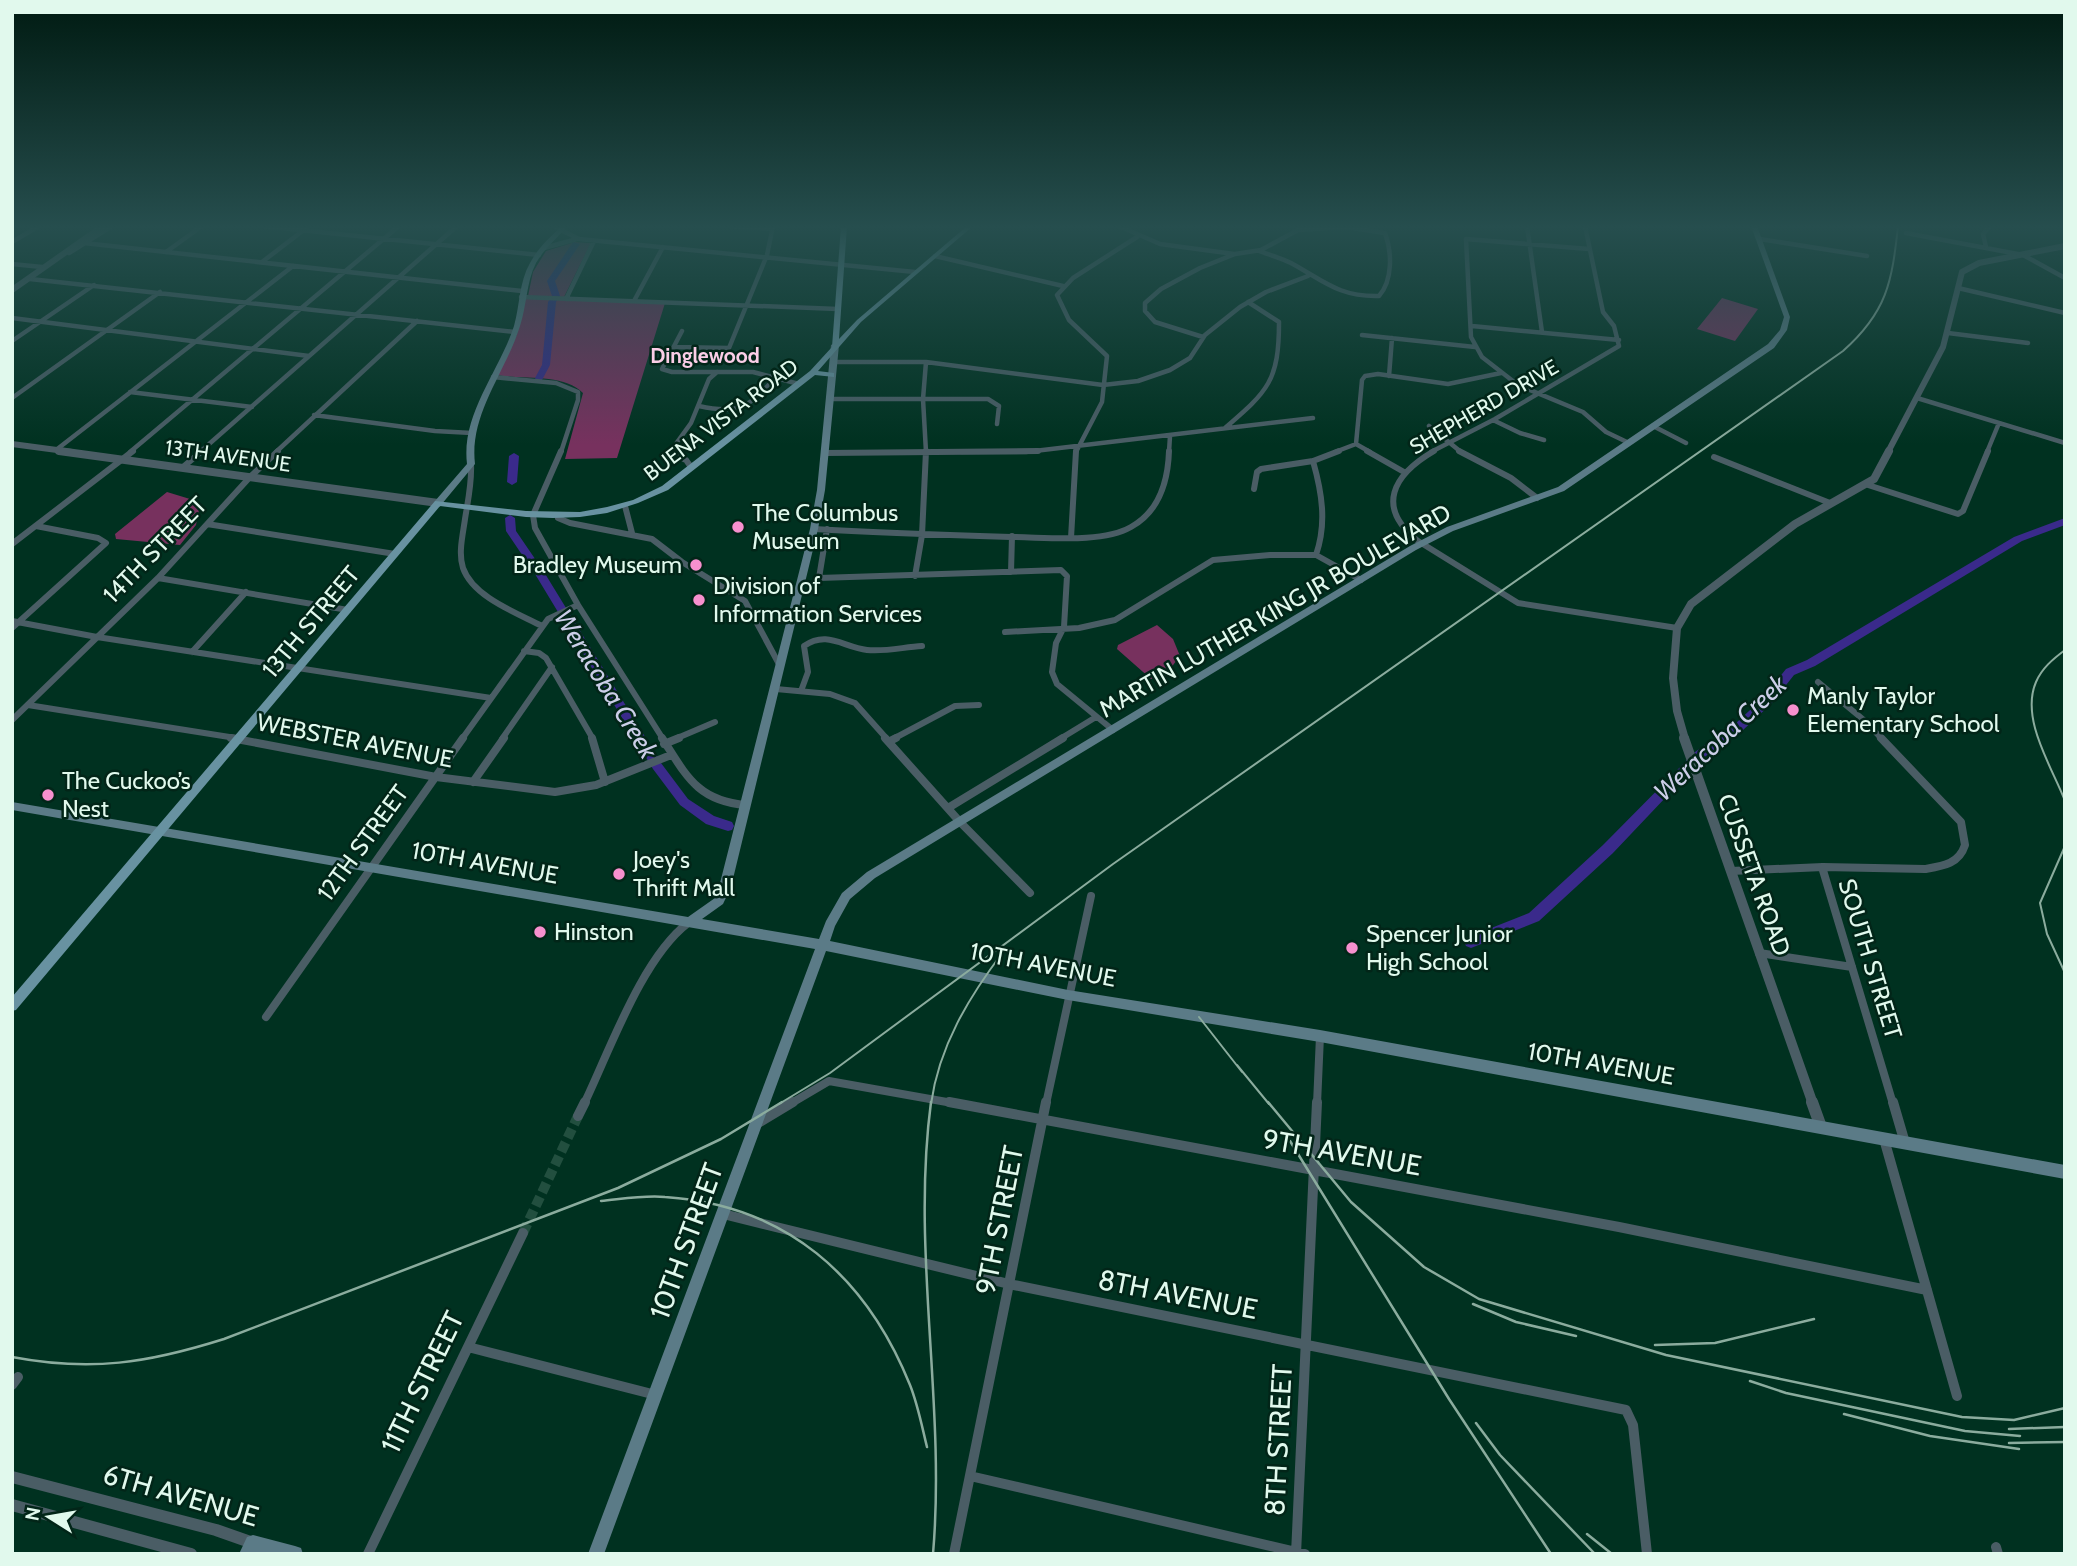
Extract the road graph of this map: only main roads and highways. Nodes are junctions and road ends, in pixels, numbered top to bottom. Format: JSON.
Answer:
{"nodes":[{"id":1,"x":521,"y":299,"type":"edge"},
{"id":2,"x":839,"y":299,"type":"edge"},
{"id":3,"x":885,"y":299,"type":"edge"},
{"id":4,"x":1782,"y":299,"type":"edge"},
{"id":5,"x":835,"y":345,"type":"junction"},
{"id":6,"x":813,"y":373,"type":"junction"},
{"id":7,"x":831,"y":375,"type":"junction"},
{"id":8,"x":438,"y":503,"type":"junction"},
{"id":9,"x":12,"y":806,"type":"edge"},
{"id":10,"x":162,"y":831,"type":"junction"},
{"id":11,"x":688,"y":923,"type":"junction"},
{"id":12,"x":824,"y":946,"type":"junction"},
{"id":13,"x":12,"y":1006,"type":"edge"},
{"id":14,"x":2065,"y":1172,"type":"edge"},
{"id":15,"x":250,"y":1548,"type":"edge"},
{"id":16,"x":295,"y":1554,"type":"edge"},
{"id":17,"x":596,"y":1554,"type":"edge"}],
"edges":[{"from":1,"to":8,"type":"main road","name":"13TH STREET"},
{"from":2,"to":5,"type":"main road"},
{"from":3,"to":5,"type":"main road","name":"BUENA VISTA ROAD"},
{"from":4,"to":12,"type":"main road","name":"MARTIN LUTHER KING JR BOULEVARD"},
{"from":5,"to":6,"type":"main road","name":"BUENA VISTA ROAD"},
{"from":5,"to":7,"type":"main road"},
{"from":6,"to":7,"type":"main road"},
{"from":6,"to":8,"type":"main road","name":"BUENA VISTA ROAD"},
{"from":7,"to":11,"type":"main road"},
{"from":8,"to":10,"type":"main road","name":"13TH STREET"},
{"from":9,"to":10,"type":"main road","name":"10TH AVENUE"},
{"from":10,"to":11,"type":"main road","name":"10TH AVENUE"},
{"from":10,"to":13,"type":"main road","name":"13TH STREET"},
{"from":11,"to":12,"type":"main road","name":"10TH AVENUE"},
{"from":12,"to":14,"type":"main road","name":"10TH AVENUE"},
{"from":12,"to":17,"type":"main road","name":"10TH STREET"},
{"from":15,"to":16,"type":"main road","name":"6TH AVENUE"}]}
